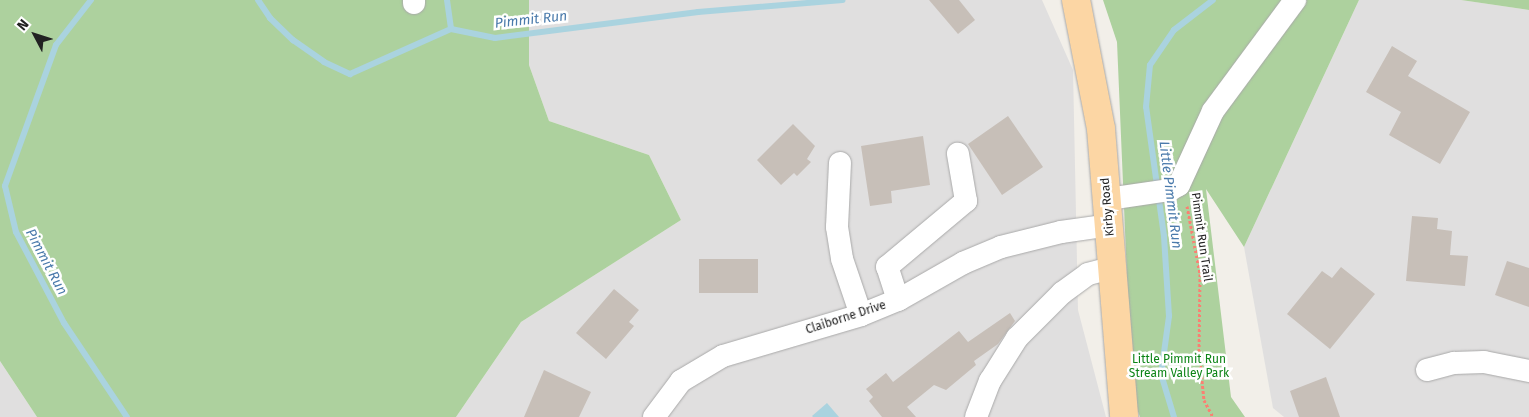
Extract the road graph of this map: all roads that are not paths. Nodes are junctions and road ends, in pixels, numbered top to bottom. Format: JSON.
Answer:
{"nodes":[{"id":1,"x":1076,"y":0,"type":"edge"},
{"id":2,"x":1295,"y":0,"type":"edge"},
{"id":3,"x":958,"y":154,"type":"dead end"},
{"id":4,"x":840,"y":163,"type":"dead end"},
{"id":5,"x":1114,"y":207,"type":"junction"},
{"id":6,"x":1114,"y":267,"type":"junction"},
{"id":7,"x":898,"y":300,"type":"junction"},
{"id":8,"x":861,"y":315,"type":"junction"},
{"id":9,"x":1426,"y":370,"type":"dead end"},
{"id":10,"x":1529,"y":371,"type":"edge"},
{"id":11,"x":654,"y":417,"type":"edge"},
{"id":12,"x":976,"y":417,"type":"edge"},
{"id":13,"x":1124,"y":417,"type":"edge"}],
"edges":[{"from":1,"to":5,"type":"main road","name":"Kirby Road"},
{"from":2,"to":5,"type":"street","name":"Claiborne Drive"},
{"from":3,"to":7,"type":"street"},
{"from":4,"to":8,"type":"street"},
{"from":5,"to":6,"type":"main road","name":"Kirby Road"},
{"from":5,"to":7,"type":"street","name":"Claiborne Drive"},
{"from":6,"to":12,"type":"street"},
{"from":6,"to":13,"type":"main road","name":"Kirby Road"},
{"from":7,"to":8,"type":"street","name":"Claiborne Drive"},
{"from":8,"to":11,"type":"street","name":"Claiborne Drive"},
{"from":9,"to":10,"type":"street"}]}
